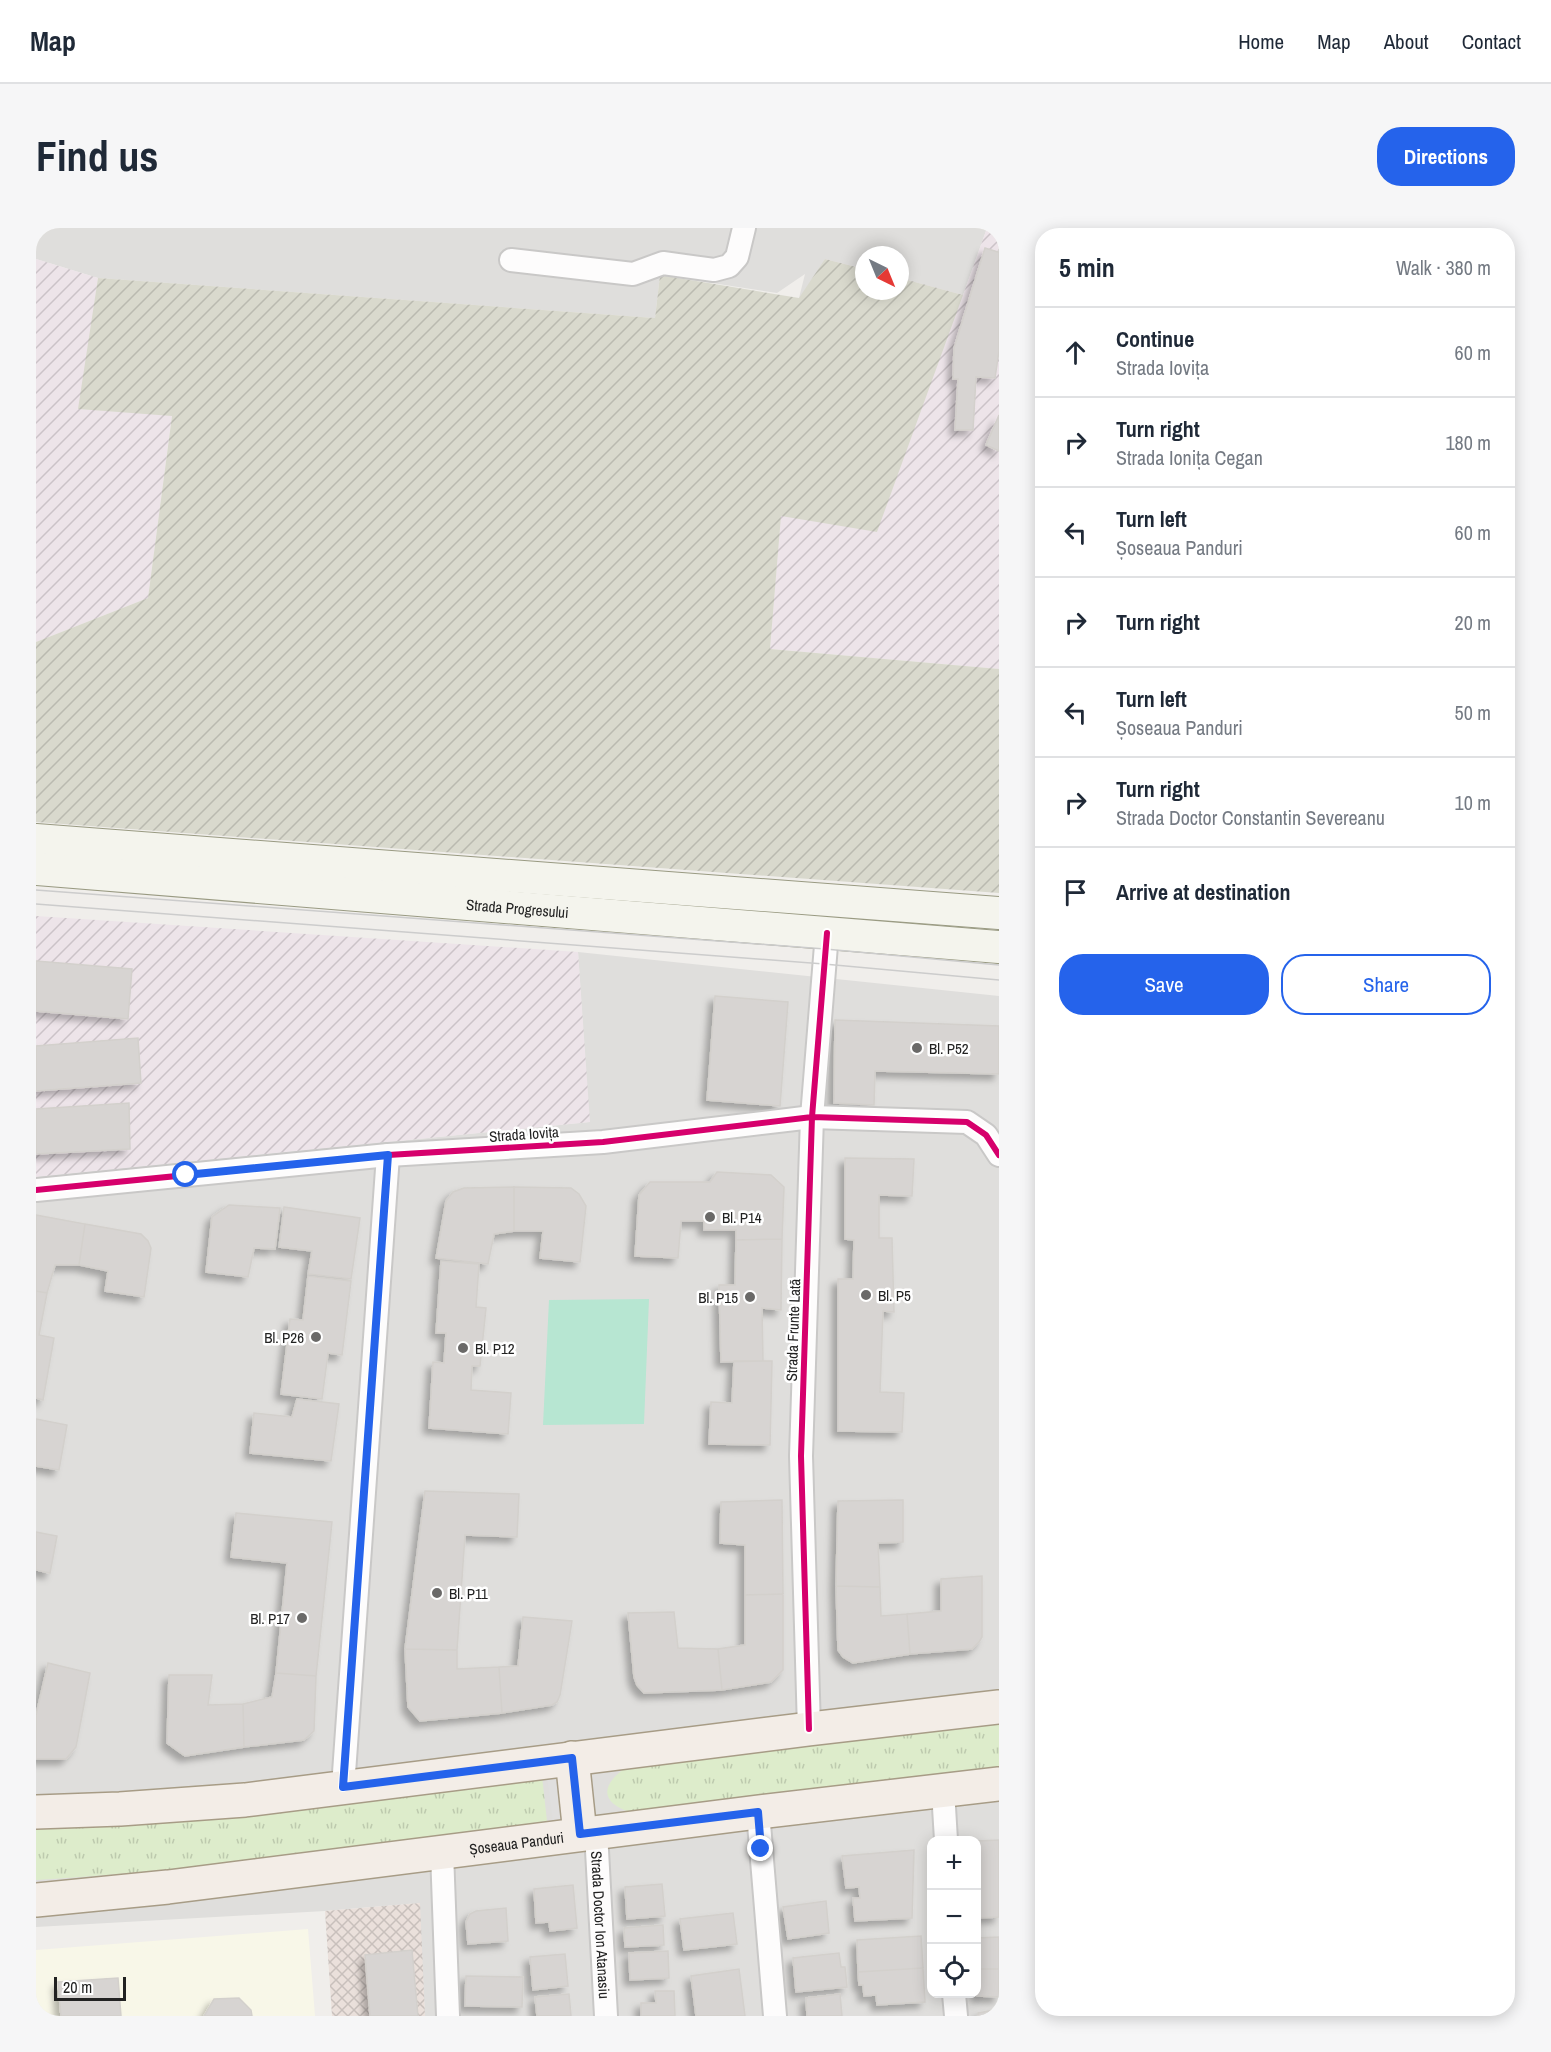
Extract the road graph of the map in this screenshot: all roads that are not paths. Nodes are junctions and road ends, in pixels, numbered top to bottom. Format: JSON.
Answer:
{"nodes":[{"id":1,"x":744,"y":228,"type":"edge"},
{"id":2,"x":512,"y":260,"type":"dead end"},
{"id":3,"x":36,"y":840,"type":"edge"},
{"id":4,"x":36,"y":869,"type":"edge"},
{"id":5,"x":829,"y":900,"type":"junction"},
{"id":6,"x":999,"y":914,"type":"edge"},
{"id":7,"x":827,"y":933,"type":"junction"},
{"id":8,"x":999,"y":947,"type":"edge"},
{"id":9,"x":812,"y":1117,"type":"junction"},
{"id":10,"x":388,"y":1155,"type":"junction"},
{"id":11,"x":999,"y":1155,"type":"edge"},
{"id":12,"x":36,"y":1190,"type":"edge"},
{"id":13,"x":999,"y":1707,"type":"edge"},
{"id":14,"x":809,"y":1729,"type":"junction"},
{"id":15,"x":572,"y":1758,"type":"junction"},
{"id":16,"x":999,"y":1784,"type":"edge"},
{"id":17,"x":343,"y":1787,"type":"junction"},
{"id":18,"x":942,"y":1791,"type":"junction"},
{"id":19,"x":36,"y":1812,"type":"edge"},
{"id":20,"x":758,"y":1812,"type":"junction"},
{"id":21,"x":588,"y":1833,"type":"junction"},
{"id":22,"x":945,"y":1836,"type":"edge"},
{"id":23,"x":442,"y":1852,"type":"junction"},
{"id":24,"x":36,"y":1900,"type":"edge"},
{"id":25,"x":954,"y":1998,"type":"edge"},
{"id":26,"x":448,"y":2016,"type":"edge"},
{"id":27,"x":606,"y":2016,"type":"edge"},
{"id":28,"x":775,"y":2016,"type":"edge"},
{"id":29,"x":956,"y":2016,"type":"edge"}],
"edges":[{"from":1,"to":2,"type":"street"},
{"from":3,"to":5,"type":"main road","name":"Strada Progresului"},
{"from":4,"to":7,"type":"main road","name":"Strada Progresului"},
{"from":5,"to":6,"type":"main road","name":"Strada Progresului"},
{"from":5,"to":7,"type":"main road"},
{"from":7,"to":8,"type":"main road","name":"Strada Progresului"},
{"from":7,"to":9,"type":"street","name":"Strada Frunte Lată"},
{"from":9,"to":10,"type":"street","name":"Strada Iovița"},
{"from":9,"to":11,"type":"street","name":"Strada Iovița"},
{"from":9,"to":14,"type":"street","name":"Strada Frunte Lată"},
{"from":10,"to":12,"type":"street","name":"Strada Iovița"},
{"from":10,"to":17,"type":"street"},
{"from":13,"to":14,"type":"main road"},
{"from":14,"to":15,"type":"main road"},
{"from":15,"to":17,"type":"main road"},
{"from":15,"to":21,"type":"main road"},
{"from":16,"to":18,"type":"main road","name":"Șoseaua Panduri"},
{"from":17,"to":19,"type":"main road"},
{"from":18,"to":20,"type":"main road","name":"Șoseaua Panduri"},
{"from":18,"to":22,"type":"street"},
{"from":20,"to":21,"type":"main road","name":"Șoseaua Panduri"},
{"from":20,"to":28,"type":"street"},
{"from":21,"to":23,"type":"main road","name":"Șoseaua Panduri"},
{"from":21,"to":27,"type":"street","name":"Strada Doctor Ion Atanasiu"},
{"from":23,"to":24,"type":"main road","name":"Șoseaua Panduri"},
{"from":23,"to":26,"type":"street"},
{"from":25,"to":29,"type":"street"}]}
